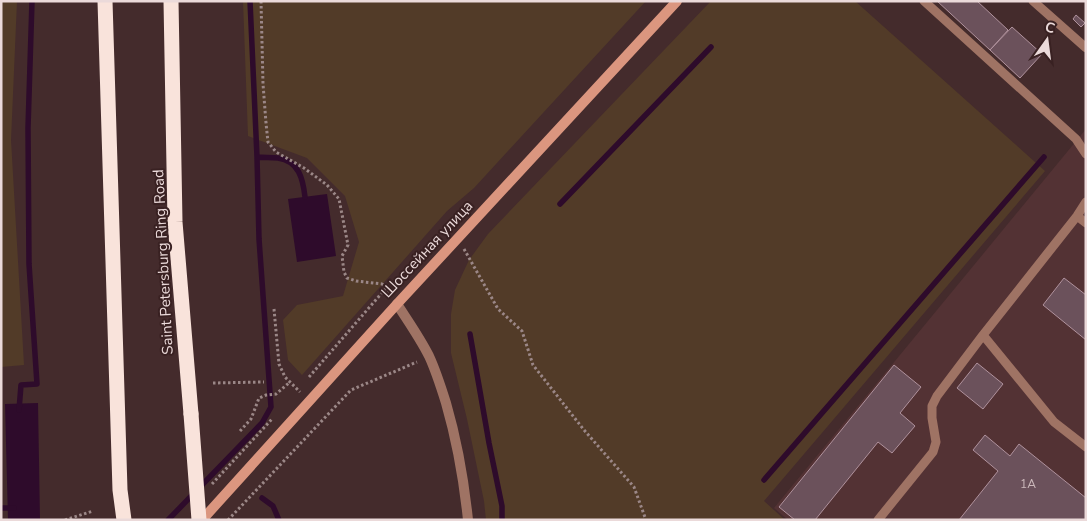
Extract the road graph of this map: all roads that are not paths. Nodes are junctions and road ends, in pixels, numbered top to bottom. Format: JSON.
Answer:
{"nodes":[{"id":1,"x":105,"y":1,"type":"edge"},
{"id":2,"x":171,"y":1,"type":"edge"},
{"id":3,"x":677,"y":1,"type":"edge"},
{"id":4,"x":924,"y":1,"type":"edge"},
{"id":5,"x":1033,"y":1,"type":"edge"},
{"id":6,"x":1086,"y":48,"type":"edge"},
{"id":7,"x":1086,"y":154,"type":"edge"},
{"id":8,"x":1086,"y":202,"type":"edge"},
{"id":9,"x":1077,"y":216,"type":"junction"},
{"id":10,"x":1086,"y":223,"type":"edge"},
{"id":11,"x":396,"y":304,"type":"junction"},
{"id":12,"x":983,"y":335,"type":"junction"},
{"id":13,"x":1086,"y":447,"type":"edge"},
{"id":14,"x":124,"y":520,"type":"edge"},
{"id":15,"x":200,"y":520,"type":"edge"},
{"id":16,"x":468,"y":520,"type":"edge"},
{"id":17,"x":878,"y":520,"type":"edge"}],
"edges":[{"from":1,"to":14,"type":"highway"},
{"from":2,"to":15,"type":"highway","name":"Saint Petersburg Ring Road","bridge":true},
{"from":3,"to":11,"type":"main road","name":"Шоссейная улица"},
{"from":4,"to":7,"type":"lane"},
{"from":5,"to":6,"type":"lane"},
{"from":8,"to":9,"type":"lane"},
{"from":9,"to":10,"type":"lane"},
{"from":9,"to":12,"type":"lane"},
{"from":11,"to":15,"type":"main road","name":"Шоссейная улица"},
{"from":11,"to":16,"type":"street"},
{"from":12,"to":13,"type":"lane"},
{"from":12,"to":17,"type":"lane"}]}
